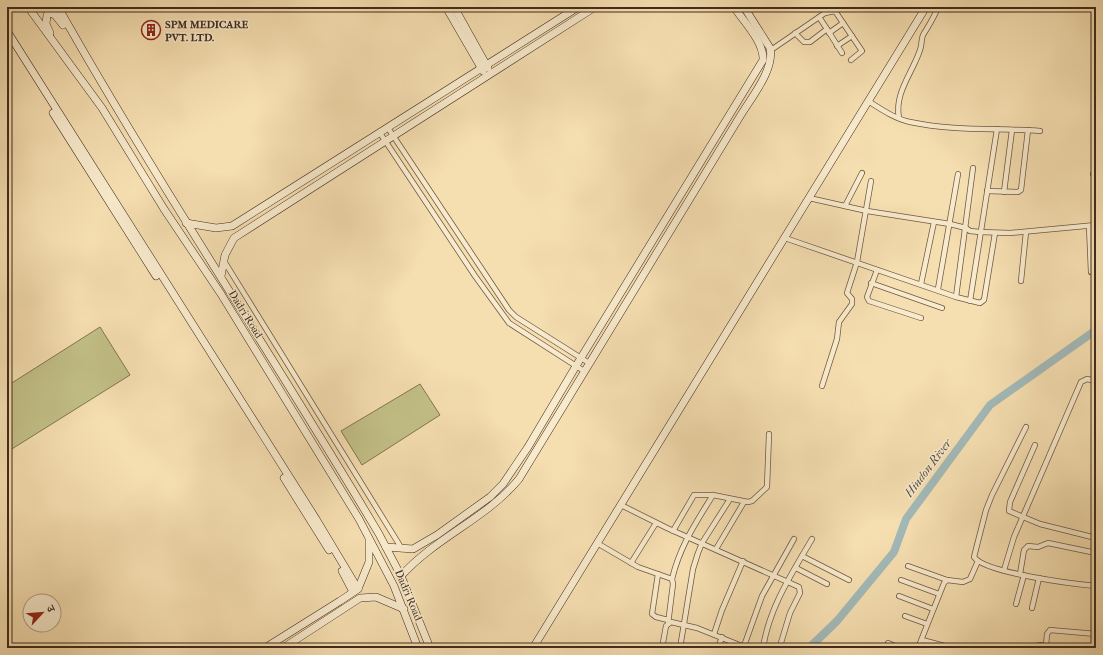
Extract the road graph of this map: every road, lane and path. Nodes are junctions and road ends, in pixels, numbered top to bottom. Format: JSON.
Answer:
{"nodes":[{"id":1,"x":28,"y":7,"type":"edge"},
{"id":2,"x":35,"y":7,"type":"edge"},
{"id":3,"x":42,"y":7,"type":"edge"},
{"id":4,"x":58,"y":7,"type":"edge"},
{"id":5,"x":446,"y":7,"type":"edge"},
{"id":6,"x":454,"y":7,"type":"edge"},
{"id":7,"x":578,"y":7,"type":"edge"},
{"id":8,"x":595,"y":7,"type":"edge"},
{"id":9,"x":734,"y":7,"type":"edge"},
{"id":10,"x":744,"y":7,"type":"edge"},
{"id":11,"x":926,"y":7,"type":"edge"},
{"id":12,"x":938,"y":7,"type":"edge"},
{"id":13,"x":819,"y":17,"type":"junction"},
{"id":14,"x":843,"y":23,"type":"junction"},
{"id":15,"x":7,"y":30,"type":"edge"},
{"id":16,"x":828,"y":31,"type":"junction"},
{"id":17,"x":795,"y":33,"type":"junction"},
{"id":18,"x":852,"y":36,"type":"junction"},
{"id":19,"x":7,"y":39,"type":"edge"},
{"id":20,"x":837,"y":46,"type":"junction"},
{"id":21,"x":771,"y":52,"type":"junction"},
{"id":22,"x":842,"y":53,"type":"dead end"},
{"id":23,"x":62,"y":55,"type":"junction"},
{"id":24,"x":763,"y":56,"type":"junction"},
{"id":25,"x":87,"y":59,"type":"junction"},
{"id":26,"x":851,"y":60,"type":"dead end"},
{"id":27,"x":484,"y":67,"type":"junction"},
{"id":28,"x":489,"y":75,"type":"junction"},
{"id":29,"x":868,"y":101,"type":"junction"},
{"id":30,"x":899,"y":118,"type":"junction"},
{"id":31,"x":388,"y":128,"type":"junction"},
{"id":32,"x":997,"y":129,"type":"junction"},
{"id":33,"x":1012,"y":130,"type":"junction"},
{"id":34,"x":1028,"y":130,"type":"junction"},
{"id":35,"x":1040,"y":131,"type":"dead end"},
{"id":36,"x":380,"y":133,"type":"junction"},
{"id":37,"x":392,"y":136,"type":"junction"},
{"id":38,"x":385,"y":141,"type":"junction"},
{"id":39,"x":973,"y":168,"type":"dead end"},
{"id":40,"x":862,"y":173,"type":"dead end"},
{"id":41,"x":958,"y":174,"type":"dead end"},
{"id":42,"x":871,"y":181,"type":"dead end"},
{"id":43,"x":298,"y":185,"type":"junction"},
{"id":44,"x":987,"y":191,"type":"junction"},
{"id":45,"x":1004,"y":192,"type":"junction"},
{"id":46,"x":303,"y":194,"type":"junction"},
{"id":47,"x":809,"y":198,"type":"junction"},
{"id":48,"x":844,"y":206,"type":"junction"},
{"id":49,"x":867,"y":211,"type":"junction"},
{"id":50,"x":186,"y":222,"type":"junction"},
{"id":51,"x":934,"y":222,"type":"junction"},
{"id":52,"x":950,"y":224,"type":"junction"},
{"id":53,"x":1096,"y":225,"type":"edge"},
{"id":54,"x":1089,"y":226,"type":"junction"},
{"id":55,"x":966,"y":228,"type":"junction"},
{"id":56,"x":980,"y":232,"type":"junction"},
{"id":57,"x":1026,"y":232,"type":"junction"},
{"id":58,"x":995,"y":233,"type":"junction"},
{"id":59,"x":785,"y":238,"type":"junction"},
{"id":60,"x":224,"y":261,"type":"junction"},
{"id":61,"x":857,"y":262,"type":"junction"},
{"id":62,"x":877,"y":270,"type":"junction"},
{"id":63,"x":1091,"y":272,"type":"dead end"},
{"id":64,"x":221,"y":276,"type":"junction"},
{"id":65,"x":1021,"y":281,"type":"dead end"},
{"id":66,"x":871,"y":283,"type":"junction"},
{"id":67,"x":921,"y":284,"type":"junction"},
{"id":68,"x":938,"y":289,"type":"junction"},
{"id":69,"x":956,"y":297,"type":"junction"},
{"id":70,"x":970,"y":301,"type":"junction"},
{"id":71,"x":942,"y":308,"type":"dead end"},
{"id":72,"x":921,"y":318,"type":"dead end"},
{"id":73,"x":582,"y":358,"type":"junction"},
{"id":74,"x":589,"y":363,"type":"junction"},
{"id":75,"x":576,"y":366,"type":"junction"},
{"id":76,"x":584,"y":371,"type":"junction"},
{"id":77,"x":1096,"y":381,"type":"edge"},
{"id":78,"x":822,"y":386,"type":"dead end"},
{"id":79,"x":1026,"y":427,"type":"dead end"},
{"id":80,"x":768,"y":434,"type":"dead end"},
{"id":81,"x":1034,"y":445,"type":"dead end"},
{"id":82,"x":713,"y":495,"type":"junction"},
{"id":83,"x":730,"y":499,"type":"junction"},
{"id":84,"x":744,"y":502,"type":"junction"},
{"id":85,"x":621,"y":505,"type":"junction"},
{"id":86,"x":1022,"y":517,"type":"junction"},
{"id":87,"x":656,"y":523,"type":"junction"},
{"id":88,"x":673,"y":531,"type":"junction"},
{"id":89,"x":368,"y":535,"type":"junction"},
{"id":90,"x":686,"y":537,"type":"junction"},
{"id":91,"x":1096,"y":538,"type":"edge"},
{"id":92,"x":794,"y":539,"type":"dead end"},
{"id":93,"x":812,"y":539,"type":"dead end"},
{"id":94,"x":597,"y":543,"type":"junction"},
{"id":95,"x":702,"y":543,"type":"junction"},
{"id":96,"x":386,"y":547,"type":"junction"},
{"id":97,"x":716,"y":549,"type":"junction"},
{"id":98,"x":402,"y":550,"type":"junction"},
{"id":99,"x":1096,"y":553,"type":"edge"},
{"id":100,"x":802,"y":556,"type":"junction"},
{"id":101,"x":743,"y":561,"type":"junction"},
{"id":102,"x":978,"y":561,"type":"junction"},
{"id":103,"x":631,"y":563,"type":"junction"},
{"id":104,"x":908,"y":566,"type":"dead end"},
{"id":105,"x":796,"y":568,"type":"junction"},
{"id":106,"x":1004,"y":570,"type":"junction"},
{"id":107,"x":658,"y":574,"type":"junction"},
{"id":108,"x":1022,"y":574,"type":"junction"},
{"id":109,"x":774,"y":575,"type":"junction"},
{"id":110,"x":401,"y":576,"type":"junction"},
{"id":111,"x":1039,"y":578,"type":"junction"},
{"id":112,"x":672,"y":579,"type":"junction"},
{"id":113,"x":849,"y":580,"type":"dead end"},
{"id":114,"x":901,"y":580,"type":"dead end"},
{"id":115,"x":947,"y":580,"type":"junction"},
{"id":116,"x":788,"y":581,"type":"junction"},
{"id":117,"x":827,"y":584,"type":"dead end"},
{"id":118,"x":1096,"y":586,"type":"edge"},
{"id":119,"x":355,"y":590,"type":"junction"},
{"id":120,"x":939,"y":594,"type":"junction"},
{"id":121,"x":899,"y":596,"type":"dead end"},
{"id":122,"x":1016,"y":604,"type":"dead end"},
{"id":123,"x":330,"y":608,"type":"junction"},
{"id":124,"x":1032,"y":608,"type":"dead end"},
{"id":125,"x":404,"y":609,"type":"junction"},
{"id":126,"x":933,"y":609,"type":"junction"},
{"id":127,"x":335,"y":615,"type":"junction"},
{"id":128,"x":905,"y":616,"type":"dead end"},
{"id":129,"x":668,"y":622,"type":"junction"},
{"id":130,"x":927,"y":624,"type":"junction"},
{"id":131,"x":683,"y":625,"type":"junction"},
{"id":132,"x":714,"y":634,"type":"junction"},
{"id":133,"x":1096,"y":634,"type":"edge"},
{"id":134,"x":722,"y":637,"type":"junction"},
{"id":135,"x":922,"y":640,"type":"junction"},
{"id":136,"x":888,"y":644,"type":"dead end"},
{"id":137,"x":744,"y":646,"type":"junction"},
{"id":138,"x":1044,"y":647,"type":"edge"},
{"id":139,"x":265,"y":648,"type":"edge"},
{"id":140,"x":283,"y":648,"type":"edge"},
{"id":141,"x":418,"y":648,"type":"edge"},
{"id":142,"x":430,"y":648,"type":"edge"},
{"id":143,"x":533,"y":648,"type":"edge"},
{"id":144,"x":662,"y":648,"type":"edge"},
{"id":145,"x":680,"y":648,"type":"edge"},
{"id":146,"x":718,"y":648,"type":"edge"},
{"id":147,"x":763,"y":648,"type":"edge"},
{"id":148,"x":768,"y":648,"type":"edge"},
{"id":149,"x":776,"y":648,"type":"edge"},
{"id":150,"x":900,"y":648,"type":"edge"},
{"id":151,"x":918,"y":648,"type":"edge"},
{"id":152,"x":952,"y":648,"type":"edge"},
{"id":153,"x":1030,"y":648,"type":"edge"},
{"id":154,"x":1061,"y":648,"type":"edge"}],
"edges":[{"from":1,"to":23,"type":"street","name":"Dadri Road"},
{"from":2,"to":3,"type":"street"},
{"from":4,"to":25,"type":"street","name":"Dadri Road"},
{"from":5,"to":27,"type":"street"},
{"from":6,"to":27,"type":"street"},
{"from":7,"to":27,"type":"street"},
{"from":8,"to":28,"type":"street"},
{"from":9,"to":24,"type":"street"},
{"from":10,"to":21,"type":"street"},
{"from":11,"to":29,"type":"street"},
{"from":12,"to":30,"type":"street"},
{"from":13,"to":14,"type":"street"},
{"from":13,"to":16,"type":"street"},
{"from":13,"to":17,"type":"street"},
{"from":14,"to":16,"type":"street"},
{"from":14,"to":18,"type":"street"},
{"from":15,"to":119,"type":"street"},
{"from":16,"to":17,"type":"street"},
{"from":16,"to":20,"type":"street"},
{"from":17,"to":21,"type":"street"},
{"from":18,"to":20,"type":"street"},
{"from":18,"to":26,"type":"street"},
{"from":19,"to":119,"type":"street"},
{"from":20,"to":22,"type":"street"},
{"from":21,"to":24,"type":"street"},
{"from":21,"to":74,"type":"street"},
{"from":23,"to":25,"type":"street"},
{"from":23,"to":89,"type":"street","name":"Dadri Road"},
{"from":24,"to":73,"type":"street"},
{"from":25,"to":50,"type":"street","name":"Dadri Road"},
{"from":27,"to":28,"type":"street"},
{"from":27,"to":31,"type":"street"},
{"from":28,"to":37,"type":"street"},
{"from":29,"to":30,"type":"street"},
{"from":29,"to":47,"type":"street"},
{"from":30,"to":32,"type":"street"},
{"from":31,"to":36,"type":"street"},
{"from":31,"to":37,"type":"street"},
{"from":32,"to":33,"type":"street"},
{"from":32,"to":44,"type":"street"},
{"from":33,"to":34,"type":"street"},
{"from":33,"to":45,"type":"street"},
{"from":34,"to":35,"type":"street"},
{"from":34,"to":45,"type":"street"},
{"from":36,"to":38,"type":"street"},
{"from":36,"to":43,"type":"street"},
{"from":37,"to":38,"type":"street"},
{"from":37,"to":73,"type":"street"},
{"from":38,"to":46,"type":"street"},
{"from":38,"to":75,"type":"street"},
{"from":39,"to":55,"type":"street"},
{"from":40,"to":48,"type":"street"},
{"from":41,"to":52,"type":"street"},
{"from":42,"to":49,"type":"street"},
{"from":43,"to":46,"type":"street"},
{"from":43,"to":50,"type":"street"},
{"from":44,"to":45,"type":"street"},
{"from":44,"to":56,"type":"street"},
{"from":46,"to":60,"type":"street"},
{"from":47,"to":48,"type":"street"},
{"from":47,"to":59,"type":"street"},
{"from":48,"to":49,"type":"street"},
{"from":49,"to":51,"type":"street"},
{"from":49,"to":61,"type":"street"},
{"from":50,"to":64,"type":"street","name":"Dadri Road"},
{"from":51,"to":52,"type":"street"},
{"from":51,"to":67,"type":"street"},
{"from":52,"to":55,"type":"street"},
{"from":52,"to":68,"type":"street"},
{"from":53,"to":54,"type":"street"},
{"from":54,"to":57,"type":"street"},
{"from":54,"to":63,"type":"street"},
{"from":55,"to":56,"type":"street"},
{"from":55,"to":69,"type":"street"},
{"from":56,"to":58,"type":"street"},
{"from":56,"to":70,"type":"street"},
{"from":57,"to":58,"type":"street"},
{"from":57,"to":65,"type":"street"},
{"from":58,"to":70,"type":"street"},
{"from":59,"to":61,"type":"street"},
{"from":59,"to":85,"type":"street"},
{"from":60,"to":64,"type":"street"},
{"from":60,"to":98,"type":"street"},
{"from":61,"to":62,"type":"street"},
{"from":61,"to":78,"type":"street"},
{"from":62,"to":66,"type":"street"},
{"from":62,"to":67,"type":"street"},
{"from":64,"to":96,"type":"street","name":"Dadri Road"},
{"from":66,"to":71,"type":"street"},
{"from":66,"to":72,"type":"street"},
{"from":67,"to":68,"type":"street"},
{"from":68,"to":69,"type":"street"},
{"from":69,"to":70,"type":"street"},
{"from":73,"to":74,"type":"street"},
{"from":73,"to":75,"type":"street"},
{"from":74,"to":76,"type":"street"},
{"from":75,"to":76,"type":"street"},
{"from":75,"to":98,"type":"street"},
{"from":76,"to":110,"type":"street"},
{"from":77,"to":86,"type":"street"},
{"from":79,"to":102,"type":"street"},
{"from":80,"to":84,"type":"street"},
{"from":81,"to":86,"type":"street"},
{"from":82,"to":83,"type":"street"},
{"from":82,"to":88,"type":"street"},
{"from":82,"to":90,"type":"street"},
{"from":83,"to":84,"type":"street"},
{"from":83,"to":95,"type":"street"},
{"from":84,"to":97,"type":"street"},
{"from":85,"to":87,"type":"street"},
{"from":85,"to":94,"type":"street"},
{"from":86,"to":91,"type":"street"},
{"from":86,"to":106,"type":"street"},
{"from":87,"to":88,"type":"street"},
{"from":87,"to":103,"type":"street"},
{"from":88,"to":90,"type":"street"},
{"from":89,"to":119,"type":"street"},
{"from":89,"to":125,"type":"street","name":"Dadri Road"},
{"from":90,"to":95,"type":"street"},
{"from":90,"to":112,"type":"street"},
{"from":92,"to":109,"type":"street"},
{"from":93,"to":100,"type":"street"},
{"from":94,"to":103,"type":"street"},
{"from":94,"to":143,"type":"street"},
{"from":95,"to":97,"type":"street"},
{"from":95,"to":131,"type":"street"},
{"from":96,"to":98,"type":"street"},
{"from":96,"to":110,"type":"street","name":"Dadri Road"},
{"from":97,"to":101,"type":"street"},
{"from":99,"to":108,"type":"street"},
{"from":100,"to":105,"type":"street"},
{"from":100,"to":113,"type":"street"},
{"from":101,"to":109,"type":"street"},
{"from":101,"to":132,"type":"street"},
{"from":102,"to":106,"type":"street"},
{"from":102,"to":115,"type":"street"},
{"from":103,"to":107,"type":"street"},
{"from":104,"to":115,"type":"street"},
{"from":105,"to":116,"type":"street"},
{"from":105,"to":117,"type":"street"},
{"from":106,"to":108,"type":"street"},
{"from":107,"to":112,"type":"street"},
{"from":107,"to":129,"type":"street"},
{"from":108,"to":111,"type":"street"},
{"from":108,"to":122,"type":"street"},
{"from":109,"to":116,"type":"street"},
{"from":109,"to":137,"type":"street"},
{"from":110,"to":142,"type":"street","name":"Dadri Road"},
{"from":111,"to":118,"type":"street"},
{"from":111,"to":124,"type":"street"},
{"from":112,"to":129,"type":"street"},
{"from":114,"to":120,"type":"street"},
{"from":115,"to":120,"type":"street"},
{"from":116,"to":147,"type":"street"},
{"from":116,"to":149,"type":"street"},
{"from":119,"to":123,"type":"street"},
{"from":120,"to":126,"type":"street"},
{"from":121,"to":126,"type":"street"},
{"from":123,"to":127,"type":"street"},
{"from":123,"to":139,"type":"street"},
{"from":125,"to":127,"type":"street"},
{"from":125,"to":141,"type":"street","name":"Dadri Road"},
{"from":126,"to":130,"type":"street"},
{"from":127,"to":140,"type":"street"},
{"from":128,"to":130,"type":"street"},
{"from":129,"to":131,"type":"street"},
{"from":129,"to":144,"type":"street"},
{"from":130,"to":135,"type":"street"},
{"from":131,"to":132,"type":"street"},
{"from":131,"to":145,"type":"street"},
{"from":132,"to":134,"type":"street"},
{"from":133,"to":138,"type":"street"},
{"from":134,"to":137,"type":"street"},
{"from":134,"to":146,"type":"street"},
{"from":135,"to":151,"type":"street"},
{"from":135,"to":152,"type":"street"},
{"from":136,"to":150,"type":"street"},
{"from":137,"to":147,"type":"street"},
{"from":138,"to":153,"type":"street"},
{"from":138,"to":154,"type":"street"},
{"from":147,"to":148,"type":"street"}]}
